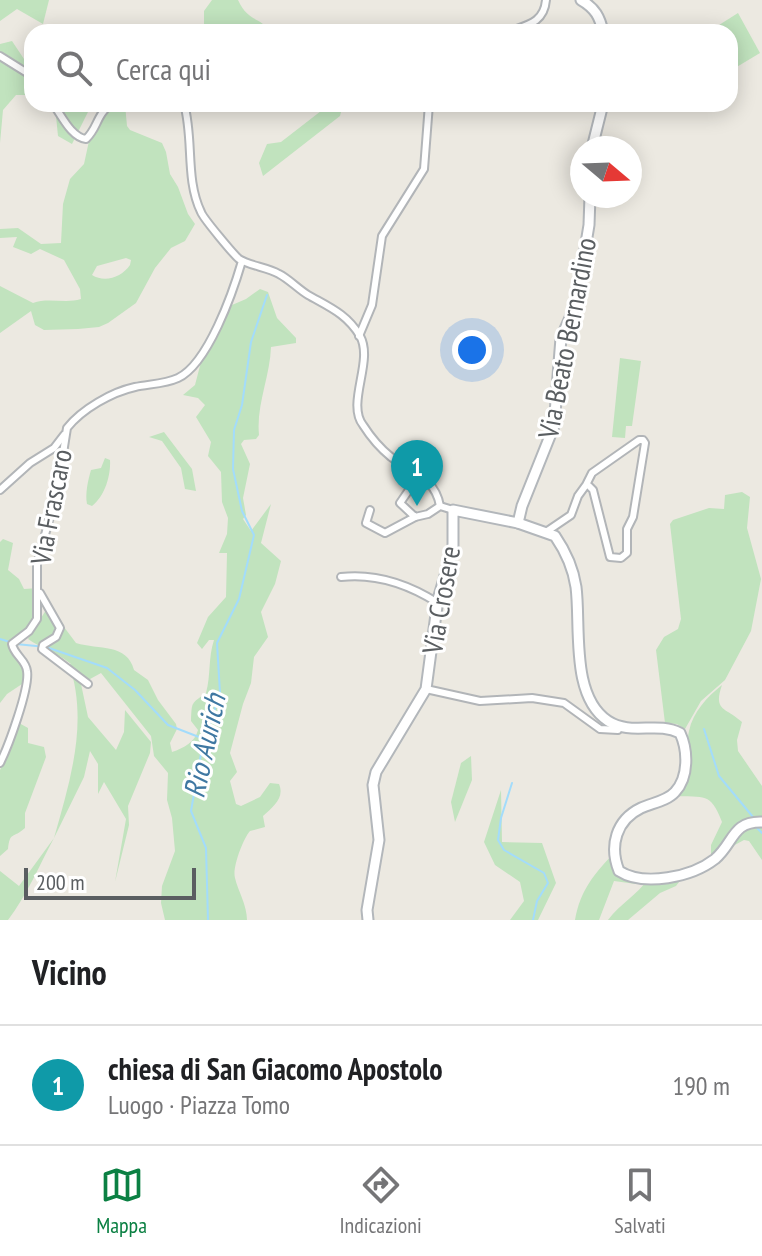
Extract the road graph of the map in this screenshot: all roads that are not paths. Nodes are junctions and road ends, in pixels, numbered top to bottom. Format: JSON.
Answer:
{"nodes":[{"id":1,"x":546,"y":0,"type":"edge"},
{"id":2,"x":581,"y":0,"type":"edge"},
{"id":3,"x":529,"y":24,"type":"edge"},
{"id":4,"x":602,"y":24,"type":"edge"},
{"id":5,"x":0,"y":56,"type":"edge"},
{"id":6,"x":24,"y":71,"type":"edge"},
{"id":7,"x":59,"y":112,"type":"edge"},
{"id":8,"x":103,"y":112,"type":"edge"},
{"id":9,"x":186,"y":112,"type":"edge"},
{"id":10,"x":428,"y":112,"type":"edge"},
{"id":11,"x":601,"y":112,"type":"edge"},
{"id":12,"x":595,"y":136,"type":"edge"},
{"id":13,"x":590,"y":208,"type":"edge"},
{"id":14,"x":242,"y":261,"type":"junction"},
{"id":15,"x":359,"y":336,"type":"junction"},
{"id":16,"x":67,"y":428,"type":"junction"},
{"id":17,"x":423,"y":476,"type":"junction"},
{"id":18,"x":586,"y":485,"type":"junction"},
{"id":19,"x":0,"y":490,"type":"edge"},
{"id":20,"x":440,"y":506,"type":"junction"},
{"id":21,"x":370,"y":510,"type":"dead end"},
{"id":22,"x":453,"y":510,"type":"junction"},
{"id":23,"x":415,"y":517,"type":"junction"},
{"id":24,"x":518,"y":523,"type":"junction"},
{"id":25,"x":546,"y":532,"type":"junction"},
{"id":26,"x":341,"y":577,"type":"dead end"},
{"id":27,"x":38,"y":590,"type":"junction"},
{"id":28,"x":438,"y":603,"type":"junction"},
{"id":29,"x":88,"y":684,"type":"dead end"},
{"id":30,"x":426,"y":689,"type":"junction"},
{"id":31,"x":619,"y":727,"type":"junction"},
{"id":32,"x":0,"y":763,"type":"edge"},
{"id":33,"x":762,"y":822,"type":"edge"},
{"id":34,"x":368,"y":920,"type":"edge"}],
"edges":[{"from":1,"to":3,"type":"street"},
{"from":2,"to":4,"type":"street"},
{"from":5,"to":6,"type":"street"},
{"from":7,"to":8,"type":"street"},
{"from":9,"to":14,"type":"street"},
{"from":10,"to":15,"type":"street"},
{"from":11,"to":12,"type":"street"},
{"from":13,"to":24,"type":"street","name":"Via Beato Bernardino"},
{"from":14,"to":15,"type":"street"},
{"from":14,"to":16,"type":"street","name":"Via Frascaro"},
{"from":15,"to":17,"type":"street"},
{"from":16,"to":19,"type":"street"},
{"from":16,"to":27,"type":"street","name":"Via Frascaro"},
{"from":17,"to":20,"type":"street"},
{"from":17,"to":23,"type":"street"},
{"from":18,"to":18,"type":"street"},
{"from":18,"to":25,"type":"street"},
{"from":20,"to":22,"type":"street"},
{"from":20,"to":23,"type":"street"},
{"from":21,"to":23,"type":"street"},
{"from":22,"to":24,"type":"street"},
{"from":22,"to":28,"type":"street","name":"Via Crosere"},
{"from":24,"to":25,"type":"street"},
{"from":25,"to":31,"type":"street"},
{"from":26,"to":28,"type":"street"},
{"from":27,"to":29,"type":"street"},
{"from":27,"to":32,"type":"street","name":"Via Frascaro"},
{"from":28,"to":30,"type":"street","name":"Via Crosere"},
{"from":30,"to":31,"type":"street"},
{"from":30,"to":34,"type":"street"},
{"from":31,"to":33,"type":"street"}]}
